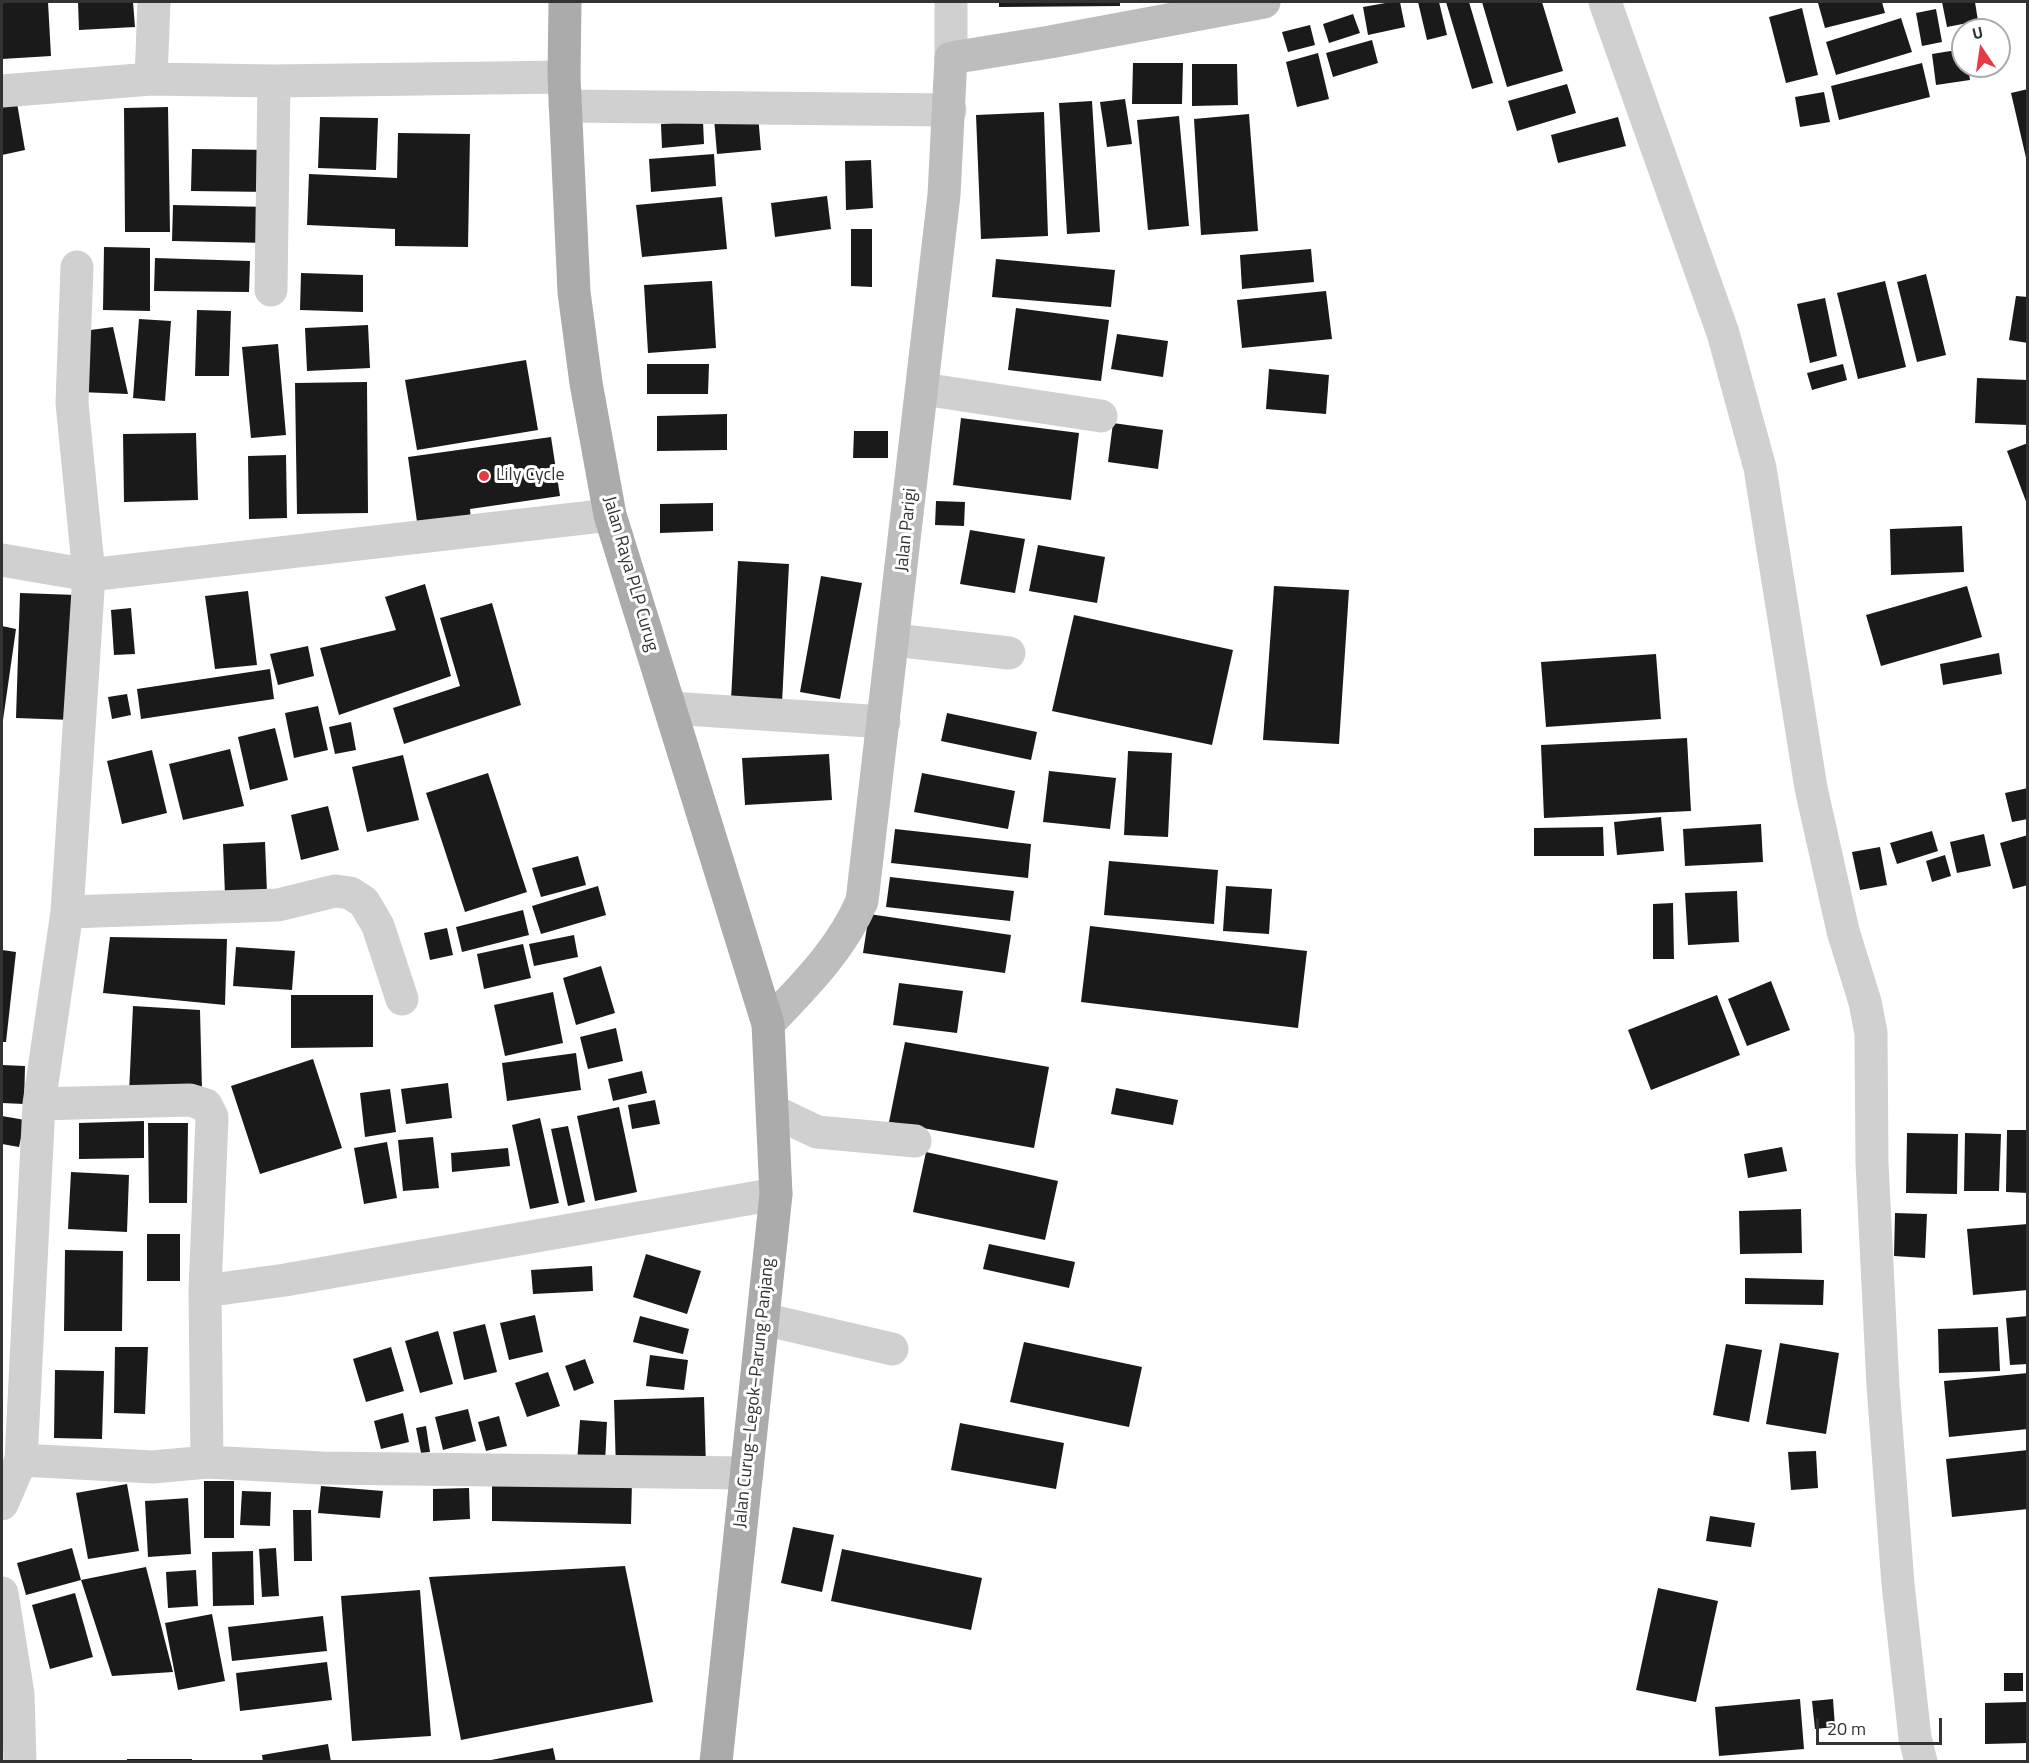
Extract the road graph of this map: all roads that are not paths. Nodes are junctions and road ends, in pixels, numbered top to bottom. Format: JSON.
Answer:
{"nodes":[{"id":1,"x":154,"y":2,"type":"edge"},
{"id":2,"x":565,"y":2,"type":"edge"},
{"id":3,"x":951,"y":2,"type":"edge"},
{"id":4,"x":1264,"y":2,"type":"edge"},
{"id":5,"x":1605,"y":2,"type":"edge"},
{"id":6,"x":951,"y":58,"type":"junction"},
{"id":7,"x":151,"y":79,"type":"junction"},
{"id":8,"x":274,"y":81,"type":"junction"},
{"id":9,"x":2,"y":91,"type":"edge"},
{"id":10,"x":565,"y":92,"type":"junction"},
{"id":11,"x":951,"y":110,"type":"junction"},
{"id":12,"x":77,"y":267,"type":"dead end"},
{"id":13,"x":271,"y":290,"type":"dead end"},
{"id":14,"x":922,"y":389,"type":"junction"},
{"id":15,"x":1101,"y":416,"type":"dead end"},
{"id":16,"x":610,"y":515,"type":"junction"},
{"id":17,"x":2,"y":560,"type":"edge"},
{"id":18,"x":89,"y":575,"type":"junction"},
{"id":19,"x":894,"y":640,"type":"junction"},
{"id":20,"x":1009,"y":653,"type":"dead end"},
{"id":21,"x":670,"y":708,"type":"junction"},
{"id":22,"x":884,"y":722,"type":"junction"},
{"id":23,"x":67,"y":912,"type":"junction"},
{"id":24,"x":402,"y":999,"type":"dead end"},
{"id":25,"x":768,"y":1024,"type":"junction"},
{"id":26,"x":39,"y":1104,"type":"junction"},
{"id":27,"x":773,"y":1111,"type":"junction"},
{"id":28,"x":915,"y":1141,"type":"dead end"},
{"id":29,"x":776,"y":1194,"type":"junction"},
{"id":30,"x":205,"y":1291,"type":"junction"},
{"id":31,"x":763,"y":1319,"type":"junction"},
{"id":32,"x":892,"y":1349,"type":"dead end"},
{"id":33,"x":21,"y":1460,"type":"junction"},
{"id":34,"x":207,"y":1462,"type":"junction"},
{"id":35,"x":747,"y":1473,"type":"junction"},
{"id":36,"x":2,"y":1504,"type":"edge"},
{"id":37,"x":2,"y":1593,"type":"edge"},
{"id":38,"x":20,"y":1761,"type":"edge"},
{"id":39,"x":716,"y":1761,"type":"edge"},
{"id":40,"x":1921,"y":1761,"type":"edge"}],
"edges":[{"from":1,"to":7,"type":"street"},
{"from":2,"to":10,"type":"main road","name":"Jalan Raya PLP Curug"},
{"from":3,"to":6,"type":"street","name":"Jalan Parigi"},
{"from":4,"to":6,"type":"street"},
{"from":5,"to":40,"type":"street"},
{"from":6,"to":11,"type":"street","name":"Jalan Parigi"},
{"from":7,"to":8,"type":"street"},
{"from":7,"to":9,"type":"street"},
{"from":8,"to":10,"type":"street"},
{"from":8,"to":13,"type":"street"},
{"from":10,"to":11,"type":"street"},
{"from":10,"to":16,"type":"main road","name":"Jalan Raya PLP Curug"},
{"from":11,"to":14,"type":"street","name":"Jalan Parigi"},
{"from":12,"to":18,"type":"street"},
{"from":14,"to":15,"type":"street"},
{"from":14,"to":19,"type":"street","name":"Jalan Parigi"},
{"from":16,"to":18,"type":"street"},
{"from":16,"to":21,"type":"main road","name":"Jalan Raya PLP Curug"},
{"from":17,"to":18,"type":"street"},
{"from":18,"to":23,"type":"street"},
{"from":19,"to":20,"type":"street"},
{"from":19,"to":22,"type":"street","name":"Jalan Parigi"},
{"from":21,"to":22,"type":"street"},
{"from":21,"to":25,"type":"main road","name":"Jalan Raya PLP Curug"},
{"from":22,"to":25,"type":"street","name":"Jalan Parigi"},
{"from":23,"to":24,"type":"street"},
{"from":23,"to":26,"type":"street"},
{"from":25,"to":27,"type":"main road","name":"Jalan Curug–Legok–Parung Panjang"},
{"from":26,"to":30,"type":"street"},
{"from":26,"to":33,"type":"street"},
{"from":27,"to":28,"type":"street"},
{"from":27,"to":29,"type":"main road","name":"Jalan Curug–Legok–Parung Panjang"},
{"from":29,"to":30,"type":"street"},
{"from":29,"to":31,"type":"main road","name":"Jalan Curug–Legok–Parung Panjang"},
{"from":30,"to":34,"type":"street"},
{"from":31,"to":32,"type":"street"},
{"from":31,"to":35,"type":"main road","name":"Jalan Curug–Legok–Parung Panjang"},
{"from":33,"to":34,"type":"street"},
{"from":33,"to":36,"type":"street"},
{"from":34,"to":35,"type":"street"},
{"from":35,"to":39,"type":"main road","name":"Jalan Curug–Legok–Parung Panjang"},
{"from":37,"to":38,"type":"street"}]}
